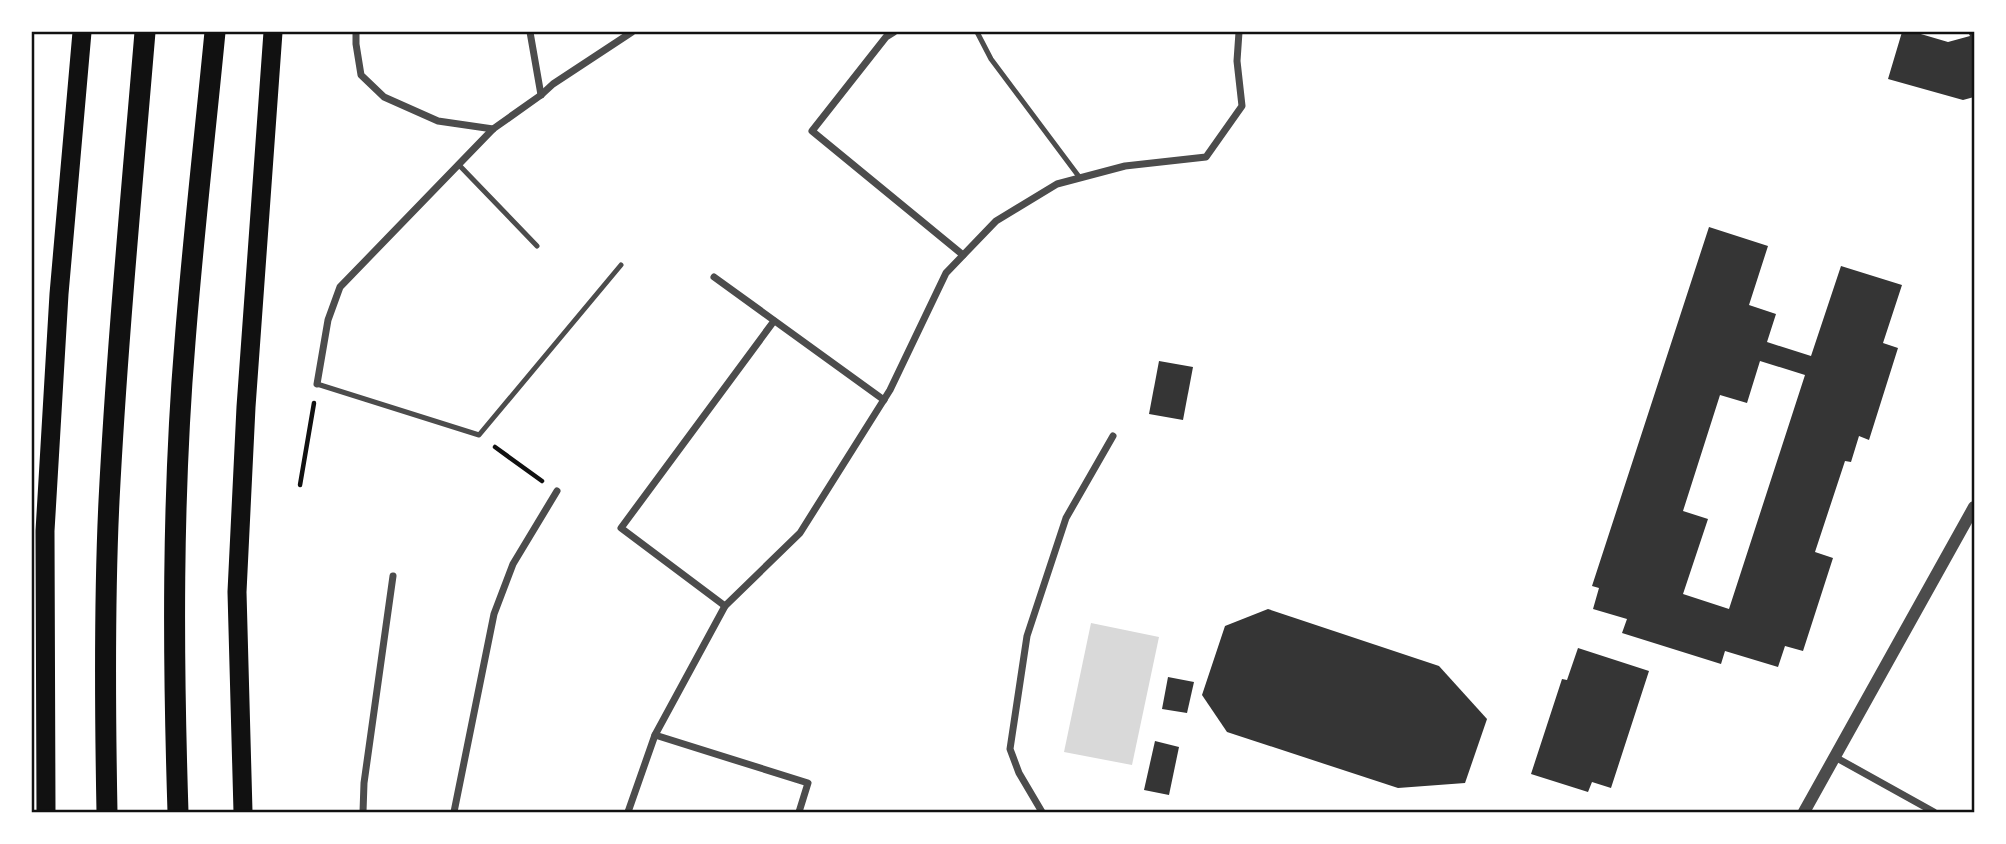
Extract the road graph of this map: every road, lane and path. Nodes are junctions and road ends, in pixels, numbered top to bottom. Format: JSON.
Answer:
{"nodes":[{"id":1,"x":82,"y":32,"type":"edge"},
{"id":2,"x":145,"y":32,"type":"edge"},
{"id":3,"x":215,"y":32,"type":"edge"},
{"id":4,"x":272,"y":32,"type":"edge"},
{"id":5,"x":356,"y":32,"type":"edge"},
{"id":6,"x":530,"y":32,"type":"edge"},
{"id":7,"x":632,"y":32,"type":"edge"},
{"id":8,"x":894,"y":32,"type":"edge"},
{"id":9,"x":977,"y":32,"type":"edge"},
{"id":10,"x":1239,"y":32,"type":"edge"},
{"id":11,"x":541,"y":95,"type":"junction"},
{"id":12,"x":493,"y":129,"type":"junction"},
{"id":13,"x":459,"y":165,"type":"junction"},
{"id":14,"x":1080,"y":178,"type":"junction"},
{"id":15,"x":537,"y":246,"type":"dead end"},
{"id":16,"x":963,"y":255,"type":"junction"},
{"id":17,"x":621,"y":265,"type":"dead end"},
{"id":18,"x":713,"y":277,"type":"dead end"},
{"id":19,"x":774,"y":321,"type":"junction"},
{"id":20,"x":317,"y":384,"type":"junction"},
{"id":21,"x":884,"y":400,"type":"junction"},
{"id":22,"x":479,"y":435,"type":"junction"},
{"id":23,"x":1114,"y":436,"type":"dead end"},
{"id":24,"x":300,"y":485,"type":"dead end"},
{"id":25,"x":557,"y":491,"type":"joint"},
{"id":26,"x":1975,"y":507,"type":"edge"},
{"id":27,"x":393,"y":576,"type":"dead end"},
{"id":28,"x":725,"y":606,"type":"junction"},
{"id":29,"x":655,"y":735,"type":"junction"},
{"id":30,"x":1835,"y":757,"type":"junction"},
{"id":31,"x":46,"y":813,"type":"edge"},
{"id":32,"x":107,"y":813,"type":"edge"},
{"id":33,"x":178,"y":813,"type":"edge"},
{"id":34,"x":243,"y":813,"type":"edge"},
{"id":35,"x":363,"y":813,"type":"edge"},
{"id":36,"x":454,"y":813,"type":"edge"},
{"id":37,"x":628,"y":813,"type":"edge"},
{"id":38,"x":799,"y":813,"type":"edge"},
{"id":39,"x":1042,"y":813,"type":"edge"},
{"id":40,"x":1804,"y":813,"type":"edge"},
{"id":41,"x":1934,"y":813,"type":"edge"}],
"edges":[{"from":1,"to":31,"type":"highway"},
{"from":2,"to":32,"type":"highway"},
{"from":3,"to":33,"type":"highway"},
{"from":4,"to":34,"type":"highway"},
{"from":5,"to":12,"type":"street"},
{"from":6,"to":11,"type":"street"},
{"from":7,"to":11,"type":"street"},
{"from":8,"to":16,"type":"street"},
{"from":9,"to":14,"type":"lane"},
{"from":10,"to":14,"type":"street"},
{"from":11,"to":12,"type":"street"},
{"from":12,"to":13,"type":"street"},
{"from":13,"to":15,"type":"lane"},
{"from":13,"to":20,"type":"street"},
{"from":14,"to":16,"type":"street"},
{"from":16,"to":21,"type":"street"},
{"from":17,"to":22,"type":"lane"},
{"from":18,"to":19,"type":"street"},
{"from":19,"to":21,"type":"street"},
{"from":19,"to":28,"type":"street"},
{"from":20,"to":22,"type":"lane"},
{"from":20,"to":24,"type":"path"},
{"from":21,"to":28,"type":"street"},
{"from":22,"to":25,"type":"path"},
{"from":23,"to":39,"type":"street"},
{"from":25,"to":36,"type":"street"},
{"from":26,"to":30,"type":"street"},
{"from":27,"to":35,"type":"street"},
{"from":28,"to":29,"type":"street"},
{"from":29,"to":37,"type":"street"},
{"from":29,"to":38,"type":"street"},
{"from":30,"to":40,"type":"street"},
{"from":30,"to":41,"type":"street"}]}
